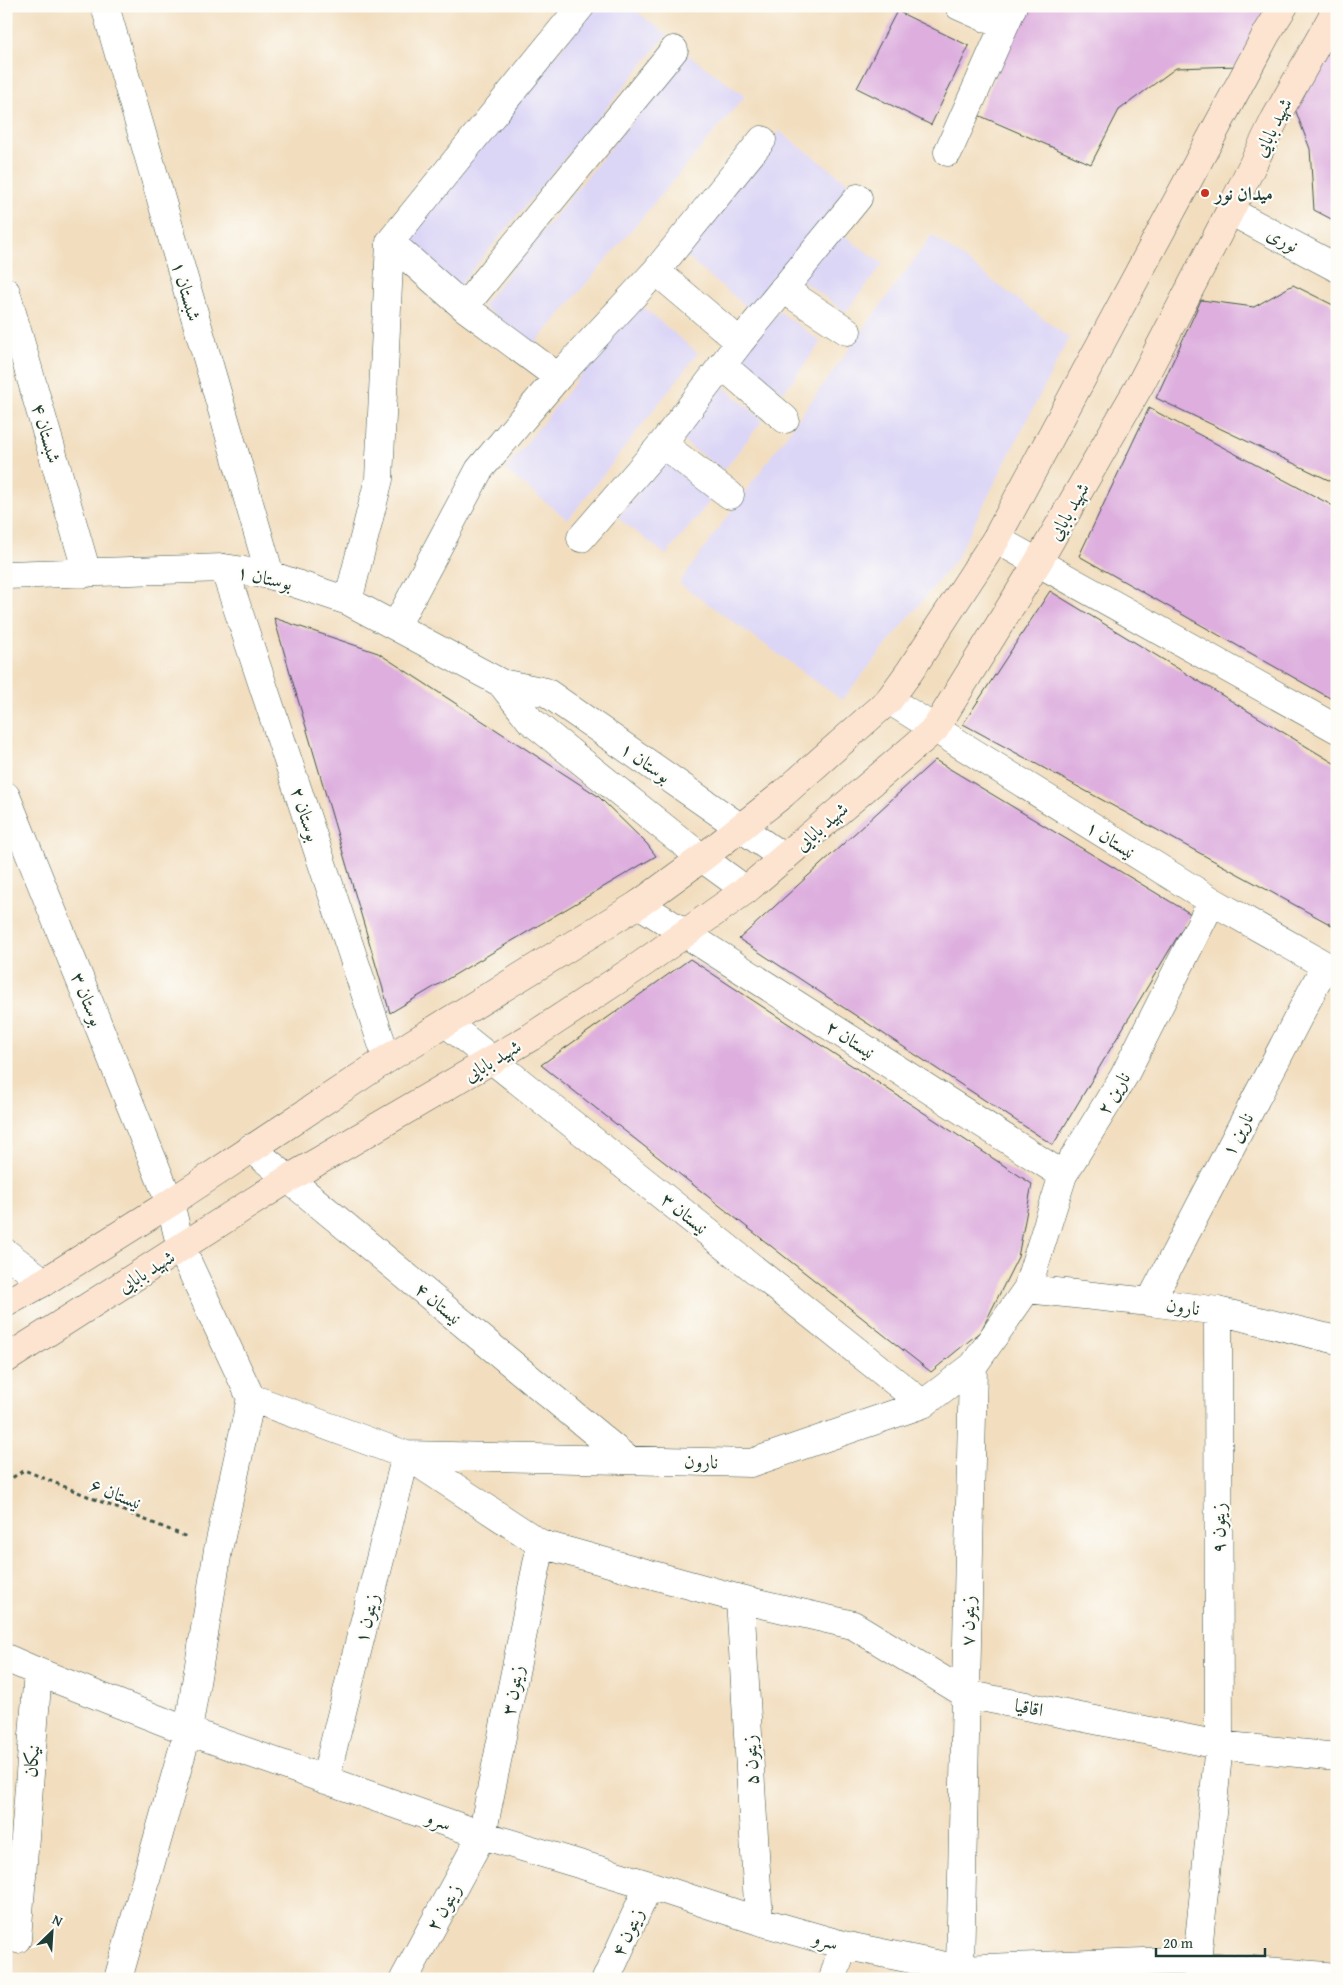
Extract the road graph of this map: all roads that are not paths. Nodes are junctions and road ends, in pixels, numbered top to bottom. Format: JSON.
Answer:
{"nodes":[{"id":1,"x":105,"y":6,"type":"edge"},
{"id":2,"x":581,"y":6,"type":"edge"},
{"id":3,"x":959,"y":6,"type":"edge"},
{"id":4,"x":1284,"y":6,"type":"edge"},
{"id":5,"x":1337,"y":8,"type":"edge"},
{"id":6,"x":1008,"y":16,"type":"edge"},
{"id":7,"x":674,"y":50,"type":"dead end"},
{"id":8,"x":762,"y":140,"type":"dead end"},
{"id":9,"x":948,"y":152,"type":"dead end"},
{"id":10,"x":858,"y":198,"type":"dead end"},
{"id":11,"x":1230,"y":211,"type":"junction"},
{"id":12,"x":390,"y":242,"type":"junction"},
{"id":13,"x":1337,"y":268,"type":"edge"},
{"id":14,"x":656,"y":271,"type":"junction"},
{"id":15,"x":783,"y":289,"type":"junction"},
{"id":16,"x":6,"y":292,"type":"edge"},
{"id":17,"x":464,"y":306,"type":"junction"},
{"id":18,"x":847,"y":331,"type":"dead end"},
{"id":19,"x":740,"y":342,"type":"junction"},
{"id":20,"x":722,"y":365,"type":"junction"},
{"id":21,"x":558,"y":377,"type":"junction"},
{"id":22,"x":786,"y":419,"type":"dead end"},
{"id":23,"x":662,"y":444,"type":"junction"},
{"id":24,"x":730,"y":495,"type":"dead end"},
{"id":25,"x":581,"y":538,"type":"dead end"},
{"id":26,"x":996,"y":539,"type":"junction"},
{"id":27,"x":1038,"y":562,"type":"junction"},
{"id":28,"x":224,"y":568,"type":"junction"},
{"id":29,"x":87,"y":573,"type":"junction"},
{"id":30,"x":6,"y":575,"type":"edge"},
{"id":31,"x":270,"y":575,"type":"junction"},
{"id":32,"x":348,"y":601,"type":"junction"},
{"id":33,"x":396,"y":626,"type":"junction"},
{"id":34,"x":501,"y":683,"type":"junction"},
{"id":35,"x":889,"y":700,"type":"junction"},
{"id":36,"x":935,"y":729,"type":"junction"},
{"id":37,"x":1337,"y":729,"type":"edge"},
{"id":38,"x":6,"y":796,"type":"edge"},
{"id":39,"x":740,"y":828,"type":"junction"},
{"id":40,"x":702,"y":858,"type":"junction"},
{"id":41,"x":784,"y":858,"type":"junction"},
{"id":42,"x":746,"y":890,"type":"junction"},
{"id":43,"x":1212,"y":901,"type":"junction"},
{"id":44,"x":639,"y":904,"type":"junction"},
{"id":45,"x":686,"y":934,"type":"junction"},
{"id":46,"x":1331,"y":969,"type":"edge"},
{"id":47,"x":446,"y":1023,"type":"junction"},
{"id":48,"x":387,"y":1059,"type":"junction"},
{"id":49,"x":494,"y":1060,"type":"junction"},
{"id":50,"x":251,"y":1148,"type":"junction"},
{"id":51,"x":1063,"y":1175,"type":"junction"},
{"id":52,"x":288,"y":1179,"type":"junction"},
{"id":53,"x":170,"y":1203,"type":"junction"},
{"id":54,"x":181,"y":1248,"type":"junction"},
{"id":55,"x":6,"y":1253,"type":"edge"},
{"id":56,"x":44,"y":1282,"type":"junction"},
{"id":57,"x":1027,"y":1289,"type":"junction"},
{"id":58,"x":1150,"y":1302,"type":"junction"},
{"id":59,"x":6,"y":1303,"type":"edge"},
{"id":60,"x":1218,"y":1312,"type":"junction"},
{"id":61,"x":1337,"y":1340,"type":"edge"},
{"id":62,"x":6,"y":1359,"type":"edge"},
{"id":63,"x":973,"y":1366,"type":"junction"},
{"id":64,"x":251,"y":1398,"type":"junction"},
{"id":65,"x":923,"y":1404,"type":"junction"},
{"id":66,"x":406,"y":1455,"type":"junction"},
{"id":67,"x":626,"y":1459,"type":"junction"},
{"id":68,"x":541,"y":1544,"type":"junction"},
{"id":69,"x":740,"y":1598,"type":"junction"},
{"id":70,"x":6,"y":1658,"type":"edge"},
{"id":71,"x":38,"y":1672,"type":"junction"},
{"id":72,"x":966,"y":1694,"type":"junction"},
{"id":73,"x":188,"y":1731,"type":"junction"},
{"id":74,"x":1219,"y":1744,"type":"junction"},
{"id":75,"x":1337,"y":1757,"type":"edge"},
{"id":76,"x":325,"y":1780,"type":"junction"},
{"id":77,"x":482,"y":1835,"type":"junction"},
{"id":78,"x":649,"y":1885,"type":"junction"},
{"id":79,"x":760,"y":1921,"type":"junction"},
{"id":80,"x":17,"y":1939,"type":"dead end"},
{"id":81,"x":842,"y":1945,"type":"junction"},
{"id":82,"x":1194,"y":1968,"type":"edge"},
{"id":83,"x":960,"y":1969,"type":"junction"},
{"id":84,"x":1337,"y":1977,"type":"edge"},
{"id":85,"x":118,"y":1979,"type":"edge"},
{"id":86,"x":404,"y":1979,"type":"edge"},
{"id":87,"x":606,"y":1979,"type":"edge"},
{"id":88,"x":833,"y":1979,"type":"edge"}],
"edges":[{"from":1,"to":31,"type":"street","name":"شبستان ۱"},
{"from":2,"to":12,"type":"street"},
{"from":3,"to":6,"type":"street"},
{"from":4,"to":26,"type":"main road"},
{"from":5,"to":11,"type":"main road","name":"شهید بابایی"},
{"from":6,"to":9,"type":"street"},
{"from":7,"to":17,"type":"street"},
{"from":8,"to":14,"type":"street"},
{"from":10,"to":15,"type":"street"},
{"from":11,"to":13,"type":"street","name":"نوری"},
{"from":11,"to":27,"type":"main road","name":"شهید بابایی"},
{"from":12,"to":17,"type":"street"},
{"from":12,"to":32,"type":"street"},
{"from":14,"to":19,"type":"street"},
{"from":14,"to":21,"type":"street"},
{"from":15,"to":18,"type":"street"},
{"from":15,"to":19,"type":"street"},
{"from":16,"to":29,"type":"street","name":"شبستان ۴"},
{"from":17,"to":21,"type":"street"},
{"from":19,"to":20,"type":"street"},
{"from":20,"to":22,"type":"street"},
{"from":20,"to":23,"type":"street"},
{"from":21,"to":33,"type":"street"},
{"from":23,"to":24,"type":"street"},
{"from":23,"to":25,"type":"street"},
{"from":26,"to":27,"type":"street"},
{"from":26,"to":35,"type":"main road"},
{"from":27,"to":36,"type":"main road","name":"شهید بابایی"},
{"from":27,"to":37,"type":"street"},
{"from":28,"to":29,"type":"street","name":"بوستان ۱"},
{"from":28,"to":31,"type":"street","name":"بوستان ۱"},
{"from":28,"to":48,"type":"street","name":"بوستان ۲"},
{"from":29,"to":30,"type":"street","name":"بوستان ۱"},
{"from":31,"to":32,"type":"street","name":"بوستان ۱"},
{"from":32,"to":33,"type":"street","name":"بوستان ۱"},
{"from":33,"to":34,"type":"street","name":"بوستان ۱"},
{"from":34,"to":39,"type":"street","name":"بوستان ۱"},
{"from":34,"to":40,"type":"street","name":"بوستان ۱"},
{"from":35,"to":36,"type":"street","name":"نیستان ۱"},
{"from":35,"to":39,"type":"main road"},
{"from":36,"to":41,"type":"main road","name":"شهید بابایی"},
{"from":36,"to":43,"type":"street","name":"نیستان ۱"},
{"from":38,"to":53,"type":"street","name":"بوستان ۳"},
{"from":39,"to":40,"type":"main road"},
{"from":39,"to":41,"type":"street","name":"بوستان ۱"},
{"from":40,"to":42,"type":"street","name":"بوستان ۱"},
{"from":40,"to":44,"type":"main road"},
{"from":41,"to":42,"type":"main road","name":"شهید بابایی"},
{"from":42,"to":45,"type":"main road","name":"شهید بابایی"},
{"from":43,"to":46,"type":"street","name":"نیستان ۱"},
{"from":43,"to":51,"type":"street","name":"نارین ۲"},
{"from":44,"to":45,"type":"street","name":"نیستان ۲"},
{"from":44,"to":47,"type":"main road"},
{"from":45,"to":49,"type":"main road","name":"شهید بابایی"},
{"from":45,"to":51,"type":"street","name":"نیستان ۲"},
{"from":46,"to":58,"type":"street","name":"نارین ۱"},
{"from":47,"to":48,"type":"main road"},
{"from":47,"to":49,"type":"street","name":"نیستان ۳"},
{"from":48,"to":50,"type":"main road"},
{"from":49,"to":52,"type":"main road","name":"شهید بابایی"},
{"from":49,"to":65,"type":"street","name":"نیستان ۳"},
{"from":50,"to":52,"type":"street","name":"نیستان ۴"},
{"from":50,"to":53,"type":"main road"},
{"from":51,"to":57,"type":"street","name":"نارین ۲"},
{"from":52,"to":54,"type":"main road","name":"شهید بابایی"},
{"from":52,"to":67,"type":"street","name":"نیستان ۴"},
{"from":53,"to":54,"type":"street","name":"بوستان ۳"},
{"from":53,"to":56,"type":"main road"},
{"from":54,"to":62,"type":"main road","name":"شهید بابایی"},
{"from":54,"to":64,"type":"street","name":"بوستان ۳"},
{"from":55,"to":56,"type":"street"},
{"from":56,"to":59,"type":"main road"},
{"from":57,"to":58,"type":"street","name":"نارون"},
{"from":57,"to":63,"type":"street"},
{"from":58,"to":60,"type":"street","name":"نارون"},
{"from":60,"to":61,"type":"street","name":"نارون"},
{"from":60,"to":74,"type":"street","name":"زیتون ۹"},
{"from":63,"to":65,"type":"street","name":"نارون"},
{"from":63,"to":72,"type":"street","name":"زیتون ۷"},
{"from":64,"to":66,"type":"street"},
{"from":64,"to":73,"type":"street"},
{"from":65,"to":67,"type":"street","name":"نارون"},
{"from":66,"to":67,"type":"street","name":"نارون"},
{"from":66,"to":68,"type":"street","name":"اقاقیا"},
{"from":66,"to":76,"type":"street","name":"زیتون ۱"},
{"from":68,"to":69,"type":"street","name":"اقاقیا"},
{"from":68,"to":77,"type":"street","name":"زیتون ۳"},
{"from":69,"to":72,"type":"street","name":"اقاقیا"},
{"from":69,"to":79,"type":"street","name":"زیتون ۵"},
{"from":70,"to":71,"type":"street","name":"سرو"},
{"from":71,"to":73,"type":"street","name":"سرو"},
{"from":71,"to":80,"type":"street","name":"نیکان"},
{"from":72,"to":74,"type":"street","name":"اقاقیا"},
{"from":72,"to":83,"type":"street","name":"زیتون ۷"},
{"from":73,"to":76,"type":"street","name":"سرو"},
{"from":73,"to":85,"type":"street"},
{"from":74,"to":75,"type":"street","name":"اقاقیا"},
{"from":74,"to":82,"type":"street"},
{"from":76,"to":77,"type":"street","name":"سرو"},
{"from":77,"to":78,"type":"street","name":"سرو"},
{"from":77,"to":86,"type":"street","name":"زیتون ۲"},
{"from":78,"to":79,"type":"street","name":"سرو"},
{"from":78,"to":87,"type":"street","name":"زیتون ۴"},
{"from":79,"to":81,"type":"street","name":"سرو"},
{"from":81,"to":83,"type":"street","name":"سرو"},
{"from":81,"to":88,"type":"street"},
{"from":82,"to":83,"type":"street","name":"سرو"},
{"from":82,"to":84,"type":"street","name":"سرو"}]}
